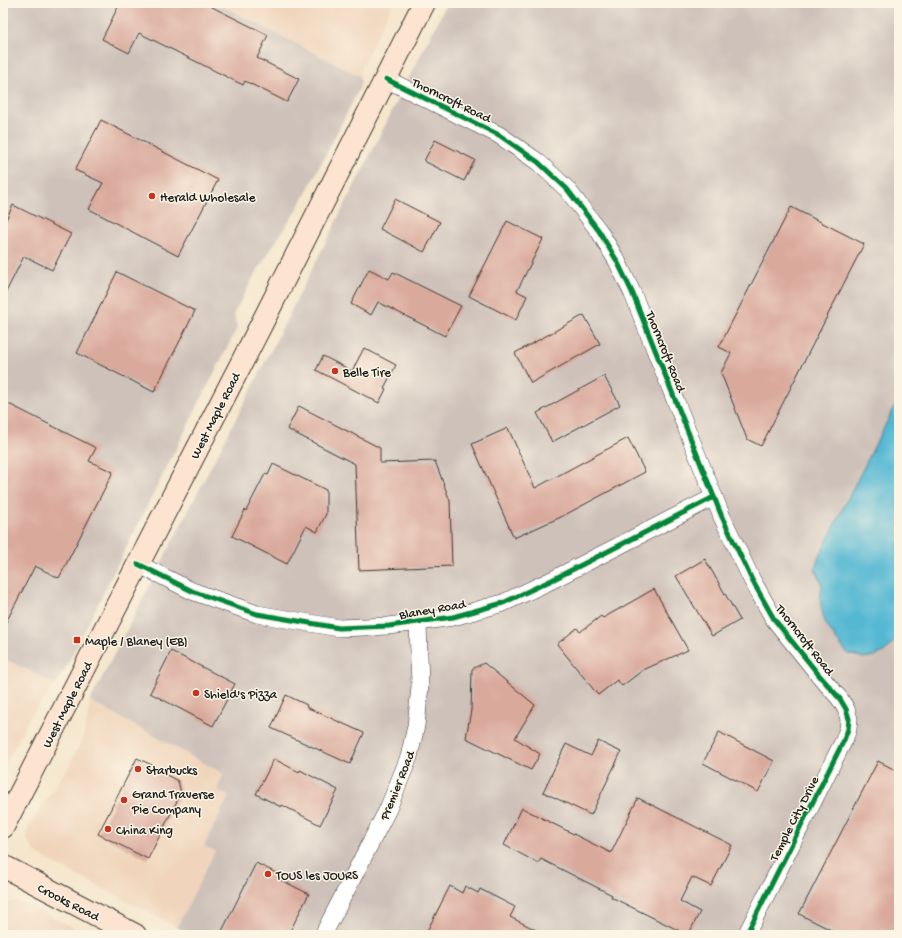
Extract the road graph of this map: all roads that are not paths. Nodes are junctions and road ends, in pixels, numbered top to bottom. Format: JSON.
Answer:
{"nodes":[{"id":1,"x":424,"y":3,"type":"edge"},
{"id":2,"x":386,"y":78,"type":"junction"},
{"id":3,"x":714,"y":497,"type":"junction"},
{"id":4,"x":138,"y":564,"type":"junction"},
{"id":5,"x":418,"y":622,"type":"junction"},
{"id":6,"x":846,"y":709,"type":"joint"},
{"id":7,"x":3,"y":827,"type":"edge"},
{"id":8,"x":3,"y":866,"type":"edge"},
{"id":9,"x":135,"y":935,"type":"edge"},
{"id":10,"x":323,"y":935,"type":"edge"},
{"id":11,"x":746,"y":935,"type":"edge"}],
"edges":[{"from":1,"to":2,"type":"main road","name":"West Maple Road"},
{"from":2,"to":3,"type":"street","name":"Thorncroft Road"},
{"from":2,"to":4,"type":"main road","name":"West Maple Road"},
{"from":3,"to":5,"type":"street","name":"Blaney Road"},
{"from":3,"to":6,"type":"street","name":"Thorncroft Road"},
{"from":4,"to":5,"type":"street","name":"Blaney Road"},
{"from":4,"to":7,"type":"main road","name":"West Maple Road"},
{"from":5,"to":10,"type":"street","name":"Premier Road"},
{"from":6,"to":11,"type":"street","name":"Temple City Drive"},
{"from":8,"to":9,"type":"main road","name":"Crooks Road"}]}
